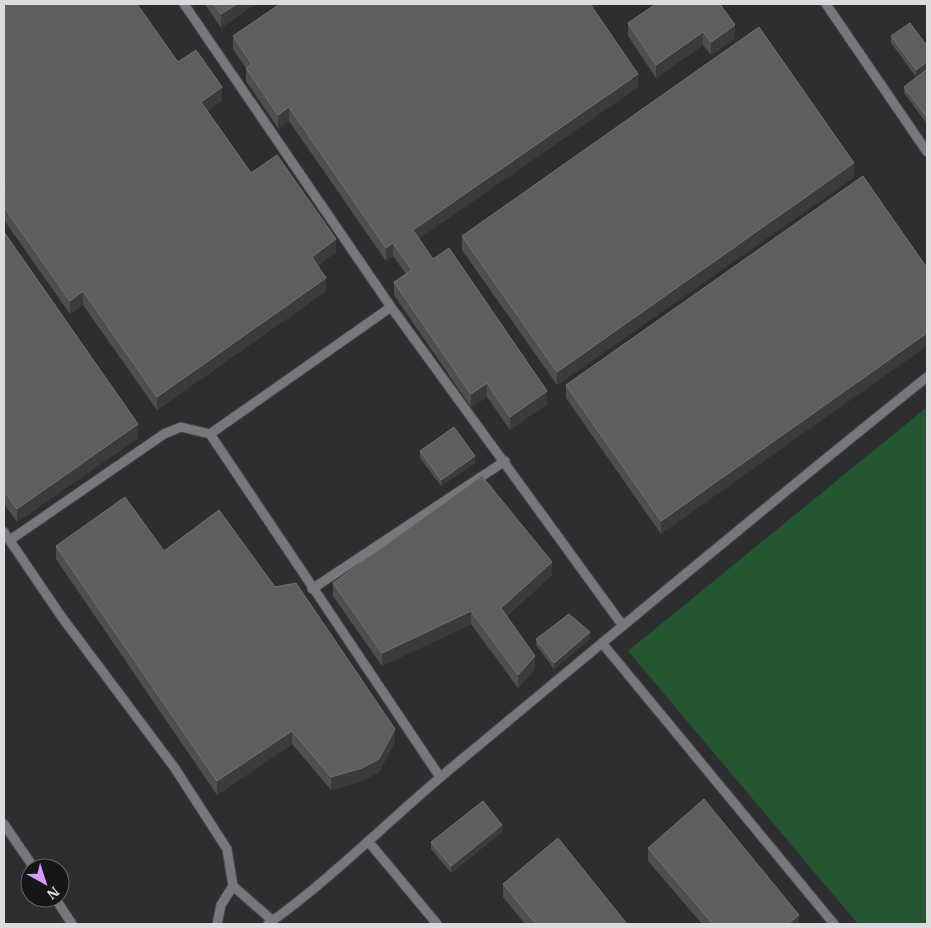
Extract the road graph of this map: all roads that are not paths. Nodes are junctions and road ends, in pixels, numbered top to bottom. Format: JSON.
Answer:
{"nodes":[{"id":1,"x":184,"y":4,"type":"edge"},
{"id":2,"x":826,"y":4,"type":"edge"},
{"id":3,"x":927,"y":152,"type":"edge"},
{"id":4,"x":391,"y":307,"type":"junction"},
{"id":5,"x":927,"y":377,"type":"edge"},
{"id":6,"x":210,"y":434,"type":"junction"},
{"id":7,"x":505,"y":461,"type":"junction"},
{"id":8,"x":4,"y":532,"type":"edge"},
{"id":9,"x":10,"y":540,"type":"junction"},
{"id":10,"x":312,"y":589,"type":"junction"},
{"id":11,"x":623,"y":626,"type":"junction"},
{"id":12,"x":602,"y":643,"type":"junction"},
{"id":13,"x":440,"y":777,"type":"junction"},
{"id":14,"x":4,"y":824,"type":"edge"},
{"id":15,"x":368,"y":841,"type":"junction"},
{"id":16,"x":27,"y":858,"type":"edge"},
{"id":17,"x":233,"y":886,"type":"junction"},
{"id":18,"x":61,"y":908,"type":"edge"},
{"id":19,"x":270,"y":922,"type":"edge"},
{"id":20,"x":72,"y":924,"type":"edge"},
{"id":21,"x":216,"y":924,"type":"edge"},
{"id":22,"x":437,"y":924,"type":"edge"},
{"id":23,"x":834,"y":924,"type":"edge"}],
"edges":[{"from":1,"to":4,"type":"lane"},
{"from":2,"to":3,"type":"lane"},
{"from":4,"to":6,"type":"lane"},
{"from":4,"to":7,"type":"lane"},
{"from":5,"to":11,"type":"lane"},
{"from":6,"to":9,"type":"lane"},
{"from":6,"to":10,"type":"lane"},
{"from":7,"to":10,"type":"lane"},
{"from":7,"to":11,"type":"lane"},
{"from":8,"to":9,"type":"lane"},
{"from":9,"to":17,"type":"lane"},
{"from":10,"to":13,"type":"lane"},
{"from":11,"to":12,"type":"lane"},
{"from":12,"to":13,"type":"lane"},
{"from":12,"to":23,"type":"lane"},
{"from":13,"to":15,"type":"lane"},
{"from":14,"to":16,"type":"lane"},
{"from":15,"to":19,"type":"lane"},
{"from":15,"to":22,"type":"lane"},
{"from":17,"to":19,"type":"lane"},
{"from":17,"to":21,"type":"lane"},
{"from":18,"to":20,"type":"lane"}]}
